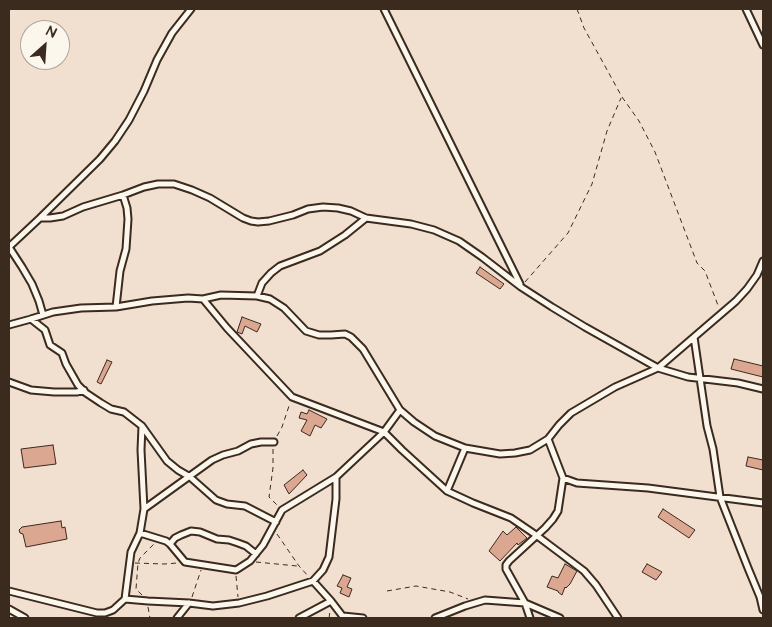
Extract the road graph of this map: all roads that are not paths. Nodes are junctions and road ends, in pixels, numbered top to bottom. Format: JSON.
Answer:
{"nodes":[{"id":1,"x":191,"y":9,"type":"edge"},
{"id":2,"x":384,"y":9,"type":"edge"},
{"id":3,"x":746,"y":9,"type":"edge"},
{"id":4,"x":763,"y":45,"type":"edge"},
{"id":5,"x":123,"y":195,"type":"junction"},
{"id":6,"x":40,"y":218,"type":"junction"},
{"id":7,"x":366,"y":218,"type":"junction"},
{"id":8,"x":9,"y":247,"type":"edge"},
{"id":9,"x":763,"y":261,"type":"edge"},
{"id":10,"x":521,"y":286,"type":"junction"},
{"id":11,"x":257,"y":296,"type":"junction"},
{"id":12,"x":203,"y":299,"type":"junction"},
{"id":13,"x":116,"y":307,"type":"junction"},
{"id":14,"x":43,"y":315,"type":"junction"},
{"id":15,"x":31,"y":319,"type":"junction"},
{"id":16,"x":9,"y":325,"type":"edge"},
{"id":17,"x":694,"y":336,"type":"junction"},
{"id":18,"x":658,"y":368,"type":"junction"},
{"id":19,"x":700,"y":379,"type":"junction"},
{"id":20,"x":9,"y":382,"type":"edge"},
{"id":21,"x":763,"y":389,"type":"edge"},
{"id":22,"x":84,"y":390,"type":"junction"},
{"id":23,"x":400,"y":410,"type":"junction"},
{"id":24,"x":142,"y":426,"type":"junction"},
{"id":25,"x":384,"y":432,"type":"junction"},
{"id":26,"x":548,"y":439,"type":"junction"},
{"id":27,"x":274,"y":442,"type":"road end"},
{"id":28,"x":465,"y":448,"type":"junction"},
{"id":29,"x":190,"y":477,"type":"junction"},
{"id":30,"x":336,"y":477,"type":"junction"},
{"id":31,"x":563,"y":478,"type":"junction"},
{"id":32,"x":447,"y":491,"type":"junction"},
{"id":33,"x":720,"y":497,"type":"junction"},
{"id":34,"x":763,"y":503,"type":"edge"},
{"id":35,"x":144,"y":509,"type":"junction"},
{"id":36,"x":276,"y":522,"type":"junction"},
{"id":37,"x":140,"y":533,"type":"junction"},
{"id":38,"x":536,"y":535,"type":"junction"},
{"id":39,"x":170,"y":544,"type":"junction"},
{"id":40,"x":256,"y":554,"type":"junction"},
{"id":41,"x":312,"y":581,"type":"junction"},
{"id":42,"x":9,"y":591,"type":"edge"},
{"id":43,"x":125,"y":599,"type":"junction"},
{"id":44,"x":332,"y":600,"type":"junction"},
{"id":45,"x":190,"y":603,"type":"junction"},
{"id":46,"x":525,"y":604,"type":"junction"},
{"id":47,"x":9,"y":609,"type":"edge"},
{"id":48,"x":763,"y":610,"type":"edge"},
{"id":49,"x":343,"y":617,"type":"edge"},
{"id":50,"x":25,"y":618,"type":"edge"},
{"id":51,"x":177,"y":618,"type":"edge"},
{"id":52,"x":299,"y":618,"type":"edge"},
{"id":53,"x":363,"y":618,"type":"edge"},
{"id":54,"x":435,"y":618,"type":"edge"},
{"id":55,"x":530,"y":618,"type":"edge"},
{"id":56,"x":560,"y":618,"type":"edge"},
{"id":57,"x":618,"y":618,"type":"edge"}],
"edges":[{"from":1,"to":6,"type":"street"},
{"from":2,"to":10,"type":"street"},
{"from":3,"to":4,"type":"street"},
{"from":5,"to":6,"type":"street"},
{"from":5,"to":7,"type":"street"},
{"from":5,"to":13,"type":"street"},
{"from":6,"to":8,"type":"street"},
{"from":7,"to":10,"type":"street"},
{"from":7,"to":11,"type":"street"},
{"from":8,"to":14,"type":"street"},
{"from":9,"to":17,"type":"street"},
{"from":10,"to":18,"type":"street"},
{"from":11,"to":12,"type":"street"},
{"from":11,"to":23,"type":"street"},
{"from":12,"to":13,"type":"street"},
{"from":12,"to":25,"type":"street"},
{"from":13,"to":14,"type":"street"},
{"from":14,"to":15,"type":"street"},
{"from":15,"to":16,"type":"street"},
{"from":15,"to":22,"type":"street"},
{"from":17,"to":18,"type":"street"},
{"from":17,"to":19,"type":"street"},
{"from":18,"to":19,"type":"street"},
{"from":18,"to":26,"type":"street"},
{"from":19,"to":21,"type":"street"},
{"from":19,"to":33,"type":"street"},
{"from":20,"to":22,"type":"street"},
{"from":22,"to":24,"type":"street"},
{"from":23,"to":25,"type":"street"},
{"from":23,"to":28,"type":"street"},
{"from":24,"to":29,"type":"street"},
{"from":24,"to":35,"type":"street"},
{"from":25,"to":30,"type":"street"},
{"from":25,"to":32,"type":"street"},
{"from":26,"to":28,"type":"street"},
{"from":26,"to":31,"type":"street"},
{"from":27,"to":29,"type":"street"},
{"from":28,"to":32,"type":"street"},
{"from":29,"to":35,"type":"street"},
{"from":29,"to":36,"type":"street"},
{"from":30,"to":36,"type":"street"},
{"from":30,"to":41,"type":"street"},
{"from":31,"to":33,"type":"street"},
{"from":31,"to":38,"type":"street"},
{"from":32,"to":38,"type":"street"},
{"from":33,"to":34,"type":"street"},
{"from":33,"to":48,"type":"street"},
{"from":35,"to":37,"type":"street"},
{"from":36,"to":40,"type":"street"},
{"from":37,"to":39,"type":"street"},
{"from":37,"to":43,"type":"street"},
{"from":38,"to":46,"type":"street"},
{"from":38,"to":57,"type":"street"},
{"from":39,"to":40,"type":"street"},
{"from":39,"to":40,"type":"street"},
{"from":41,"to":44,"type":"street"},
{"from":41,"to":45,"type":"street"},
{"from":42,"to":43,"type":"street"},
{"from":43,"to":45,"type":"street"},
{"from":44,"to":49,"type":"street"},
{"from":44,"to":52,"type":"street"},
{"from":45,"to":51,"type":"street"},
{"from":46,"to":54,"type":"street"},
{"from":46,"to":55,"type":"street"},
{"from":46,"to":56,"type":"street"},
{"from":47,"to":50,"type":"street"},
{"from":49,"to":53,"type":"street"}]}
